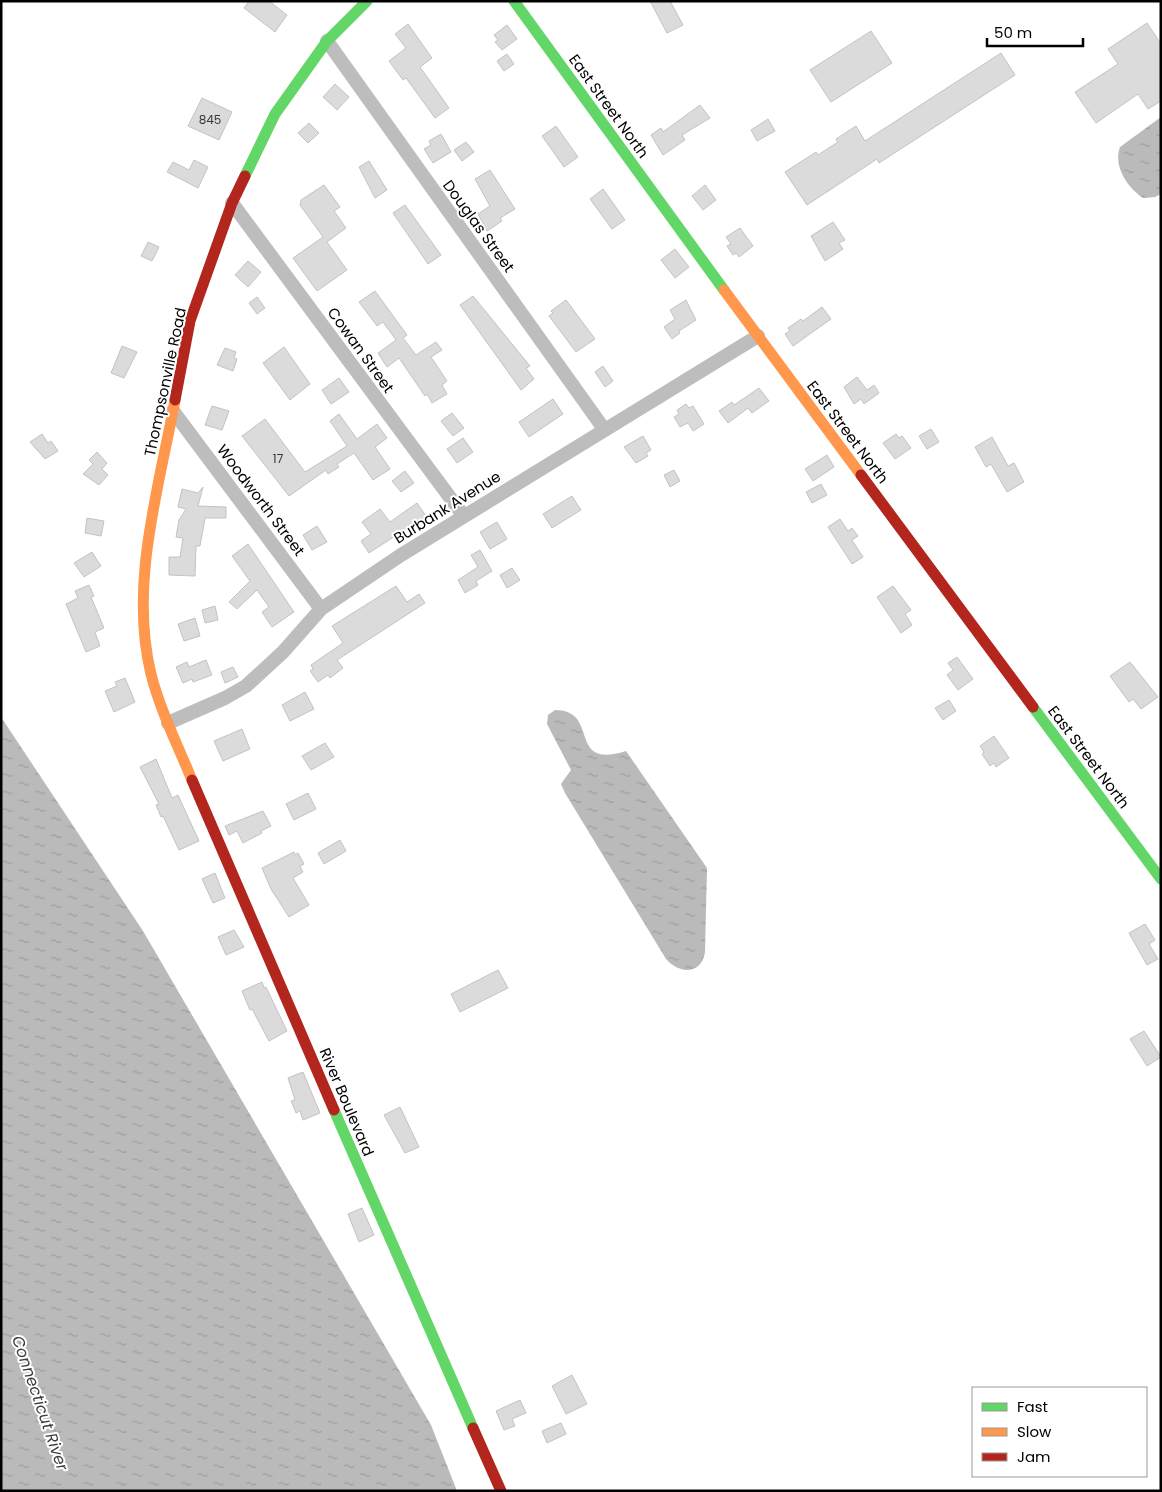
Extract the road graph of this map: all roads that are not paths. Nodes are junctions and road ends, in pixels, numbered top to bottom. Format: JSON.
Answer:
{"nodes":[{"id":1,"x":367,"y":1,"type":"edge"},
{"id":2,"x":514,"y":1,"type":"edge"},
{"id":3,"x":327,"y":41,"type":"junction"},
{"id":4,"x":232,"y":203,"type":"junction"},
{"id":5,"x":758,"y":336,"type":"junction"},
{"id":6,"x":174,"y":411,"type":"junction"},
{"id":7,"x":604,"y":429,"type":"junction"},
{"id":8,"x":463,"y":515,"type":"junction"},
{"id":9,"x":322,"y":609,"type":"junction"},
{"id":10,"x":168,"y":723,"type":"junction"},
{"id":11,"x":1161,"y":879,"type":"edge"},
{"id":12,"x":501,"y":1491,"type":"edge"}],
"edges":[{"from":1,"to":3,"type":"street","name":"Thompsonville Road"},
{"from":2,"to":5,"type":"street","name":"East Street North"},
{"from":3,"to":4,"type":"street","name":"Thompsonville Road"},
{"from":3,"to":7,"type":"street","name":"Douglas Street"},
{"from":4,"to":6,"type":"street","name":"Thompsonville Road"},
{"from":4,"to":8,"type":"street","name":"Cowan Street"},
{"from":5,"to":7,"type":"street","name":"Burbank Avenue"},
{"from":5,"to":11,"type":"street","name":"East Street North"},
{"from":6,"to":9,"type":"street","name":"Woodworth Street"},
{"from":6,"to":10,"type":"street","name":"Thompsonville Road"},
{"from":7,"to":8,"type":"street","name":"Burbank Avenue"},
{"from":8,"to":9,"type":"street","name":"Burbank Avenue"},
{"from":9,"to":10,"type":"street","name":"Burbank Avenue"},
{"from":10,"to":12,"type":"street","name":"River Boulevard"}]}
